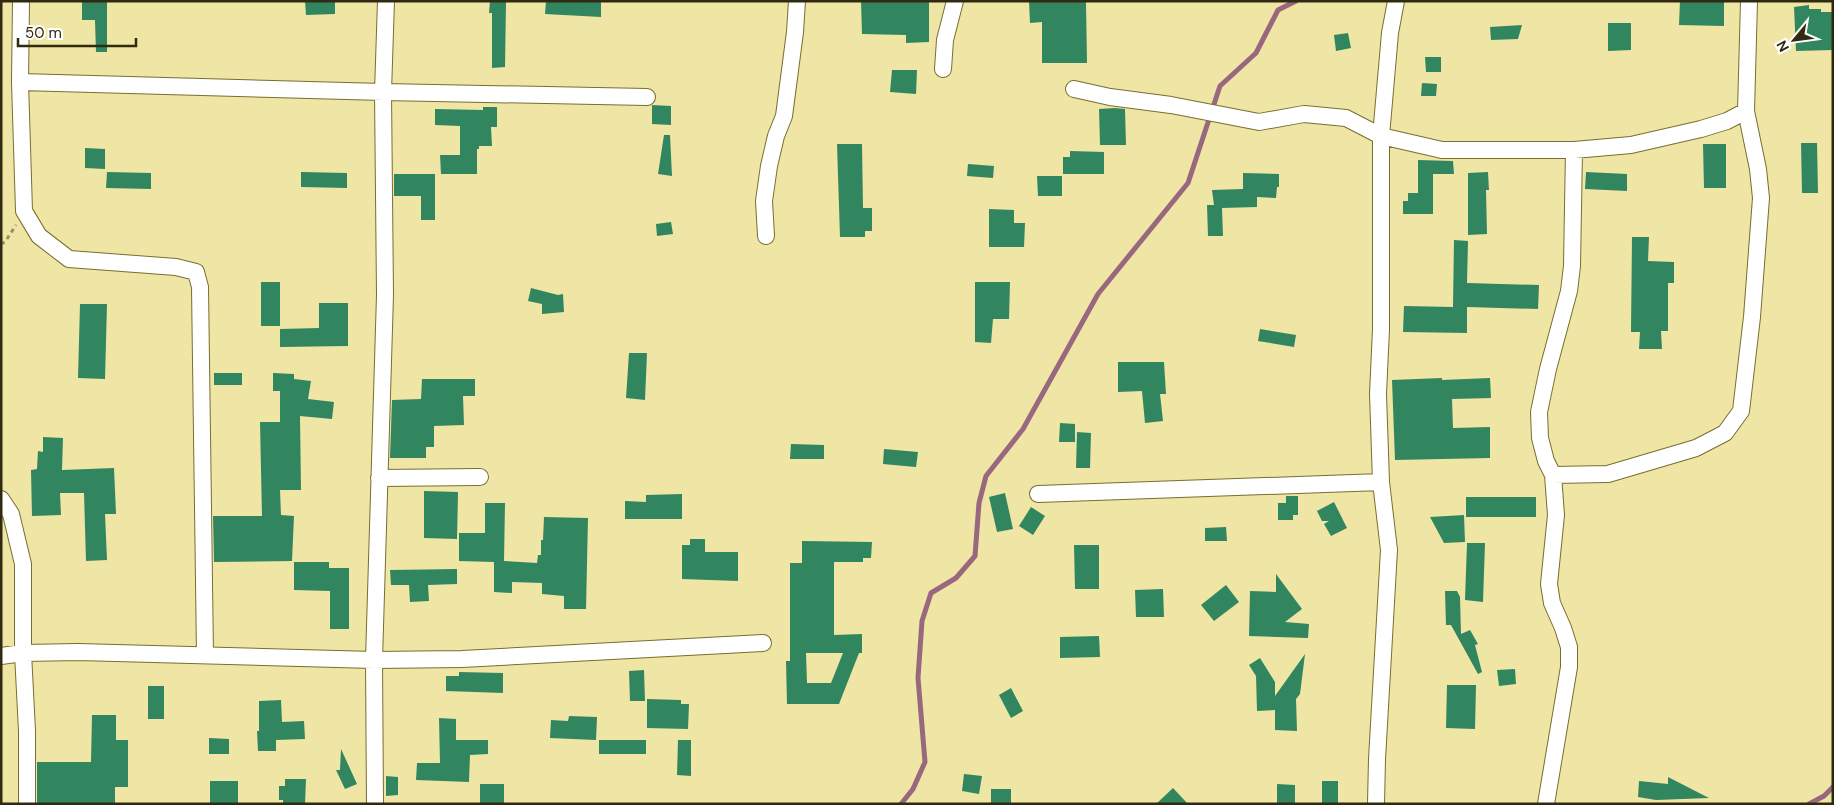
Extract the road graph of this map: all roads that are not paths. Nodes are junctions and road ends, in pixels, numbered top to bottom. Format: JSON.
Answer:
{"nodes":[{"id":1,"x":21,"y":1,"type":"edge"},
{"id":2,"x":386,"y":1,"type":"edge"},
{"id":3,"x":797,"y":1,"type":"edge"},
{"id":4,"x":955,"y":1,"type":"edge"},
{"id":5,"x":1396,"y":1,"type":"edge"},
{"id":6,"x":1749,"y":1,"type":"edge"},
{"id":7,"x":943,"y":69,"type":"dead end"},
{"id":8,"x":20,"y":82,"type":"junction"},
{"id":9,"x":1074,"y":89,"type":"dead end"},
{"id":10,"x":384,"y":92,"type":"junction"},
{"id":11,"x":647,"y":97,"type":"dead end"},
{"id":12,"x":1746,"y":111,"type":"junction"},
{"id":13,"x":1381,"y":136,"type":"junction"},
{"id":14,"x":1574,"y":150,"type":"junction"},
{"id":15,"x":766,"y":236,"type":"dead end"},
{"id":16,"x":1553,"y":476,"type":"junction"},
{"id":17,"x":480,"y":477,"type":"dead end"},
{"id":18,"x":379,"y":478,"type":"junction"},
{"id":19,"x":1381,"y":482,"type":"junction"},
{"id":20,"x":1038,"y":494,"type":"dead end"},
{"id":21,"x":1,"y":499,"type":"edge"},
{"id":22,"x":763,"y":643,"type":"dead end"},
{"id":23,"x":23,"y":653,"type":"junction"},
{"id":24,"x":205,"y":655,"type":"junction"},
{"id":25,"x":1,"y":656,"type":"edge"},
{"id":26,"x":374,"y":660,"type":"junction"},
{"id":27,"x":27,"y":804,"type":"edge"},
{"id":28,"x":376,"y":804,"type":"edge"},
{"id":29,"x":1376,"y":804,"type":"edge"},
{"id":30,"x":1546,"y":804,"type":"edge"}],
"edges":[{"from":1,"to":8,"type":"street"},
{"from":2,"to":10,"type":"street"},
{"from":3,"to":15,"type":"street"},
{"from":4,"to":7,"type":"street"},
{"from":5,"to":13,"type":"street"},
{"from":6,"to":12,"type":"street"},
{"from":8,"to":10,"type":"street"},
{"from":8,"to":24,"type":"street"},
{"from":9,"to":13,"type":"street"},
{"from":10,"to":11,"type":"street"},
{"from":10,"to":18,"type":"street"},
{"from":12,"to":14,"type":"street"},
{"from":12,"to":16,"type":"street"},
{"from":13,"to":14,"type":"street"},
{"from":13,"to":19,"type":"street"},
{"from":14,"to":16,"type":"street"},
{"from":16,"to":30,"type":"street"},
{"from":17,"to":18,"type":"street"},
{"from":18,"to":26,"type":"street"},
{"from":19,"to":20,"type":"street"},
{"from":19,"to":29,"type":"street"},
{"from":21,"to":23,"type":"street"},
{"from":22,"to":26,"type":"street"},
{"from":23,"to":24,"type":"street"},
{"from":23,"to":25,"type":"street"},
{"from":23,"to":27,"type":"street"},
{"from":24,"to":26,"type":"street"},
{"from":26,"to":28,"type":"street"}]}
